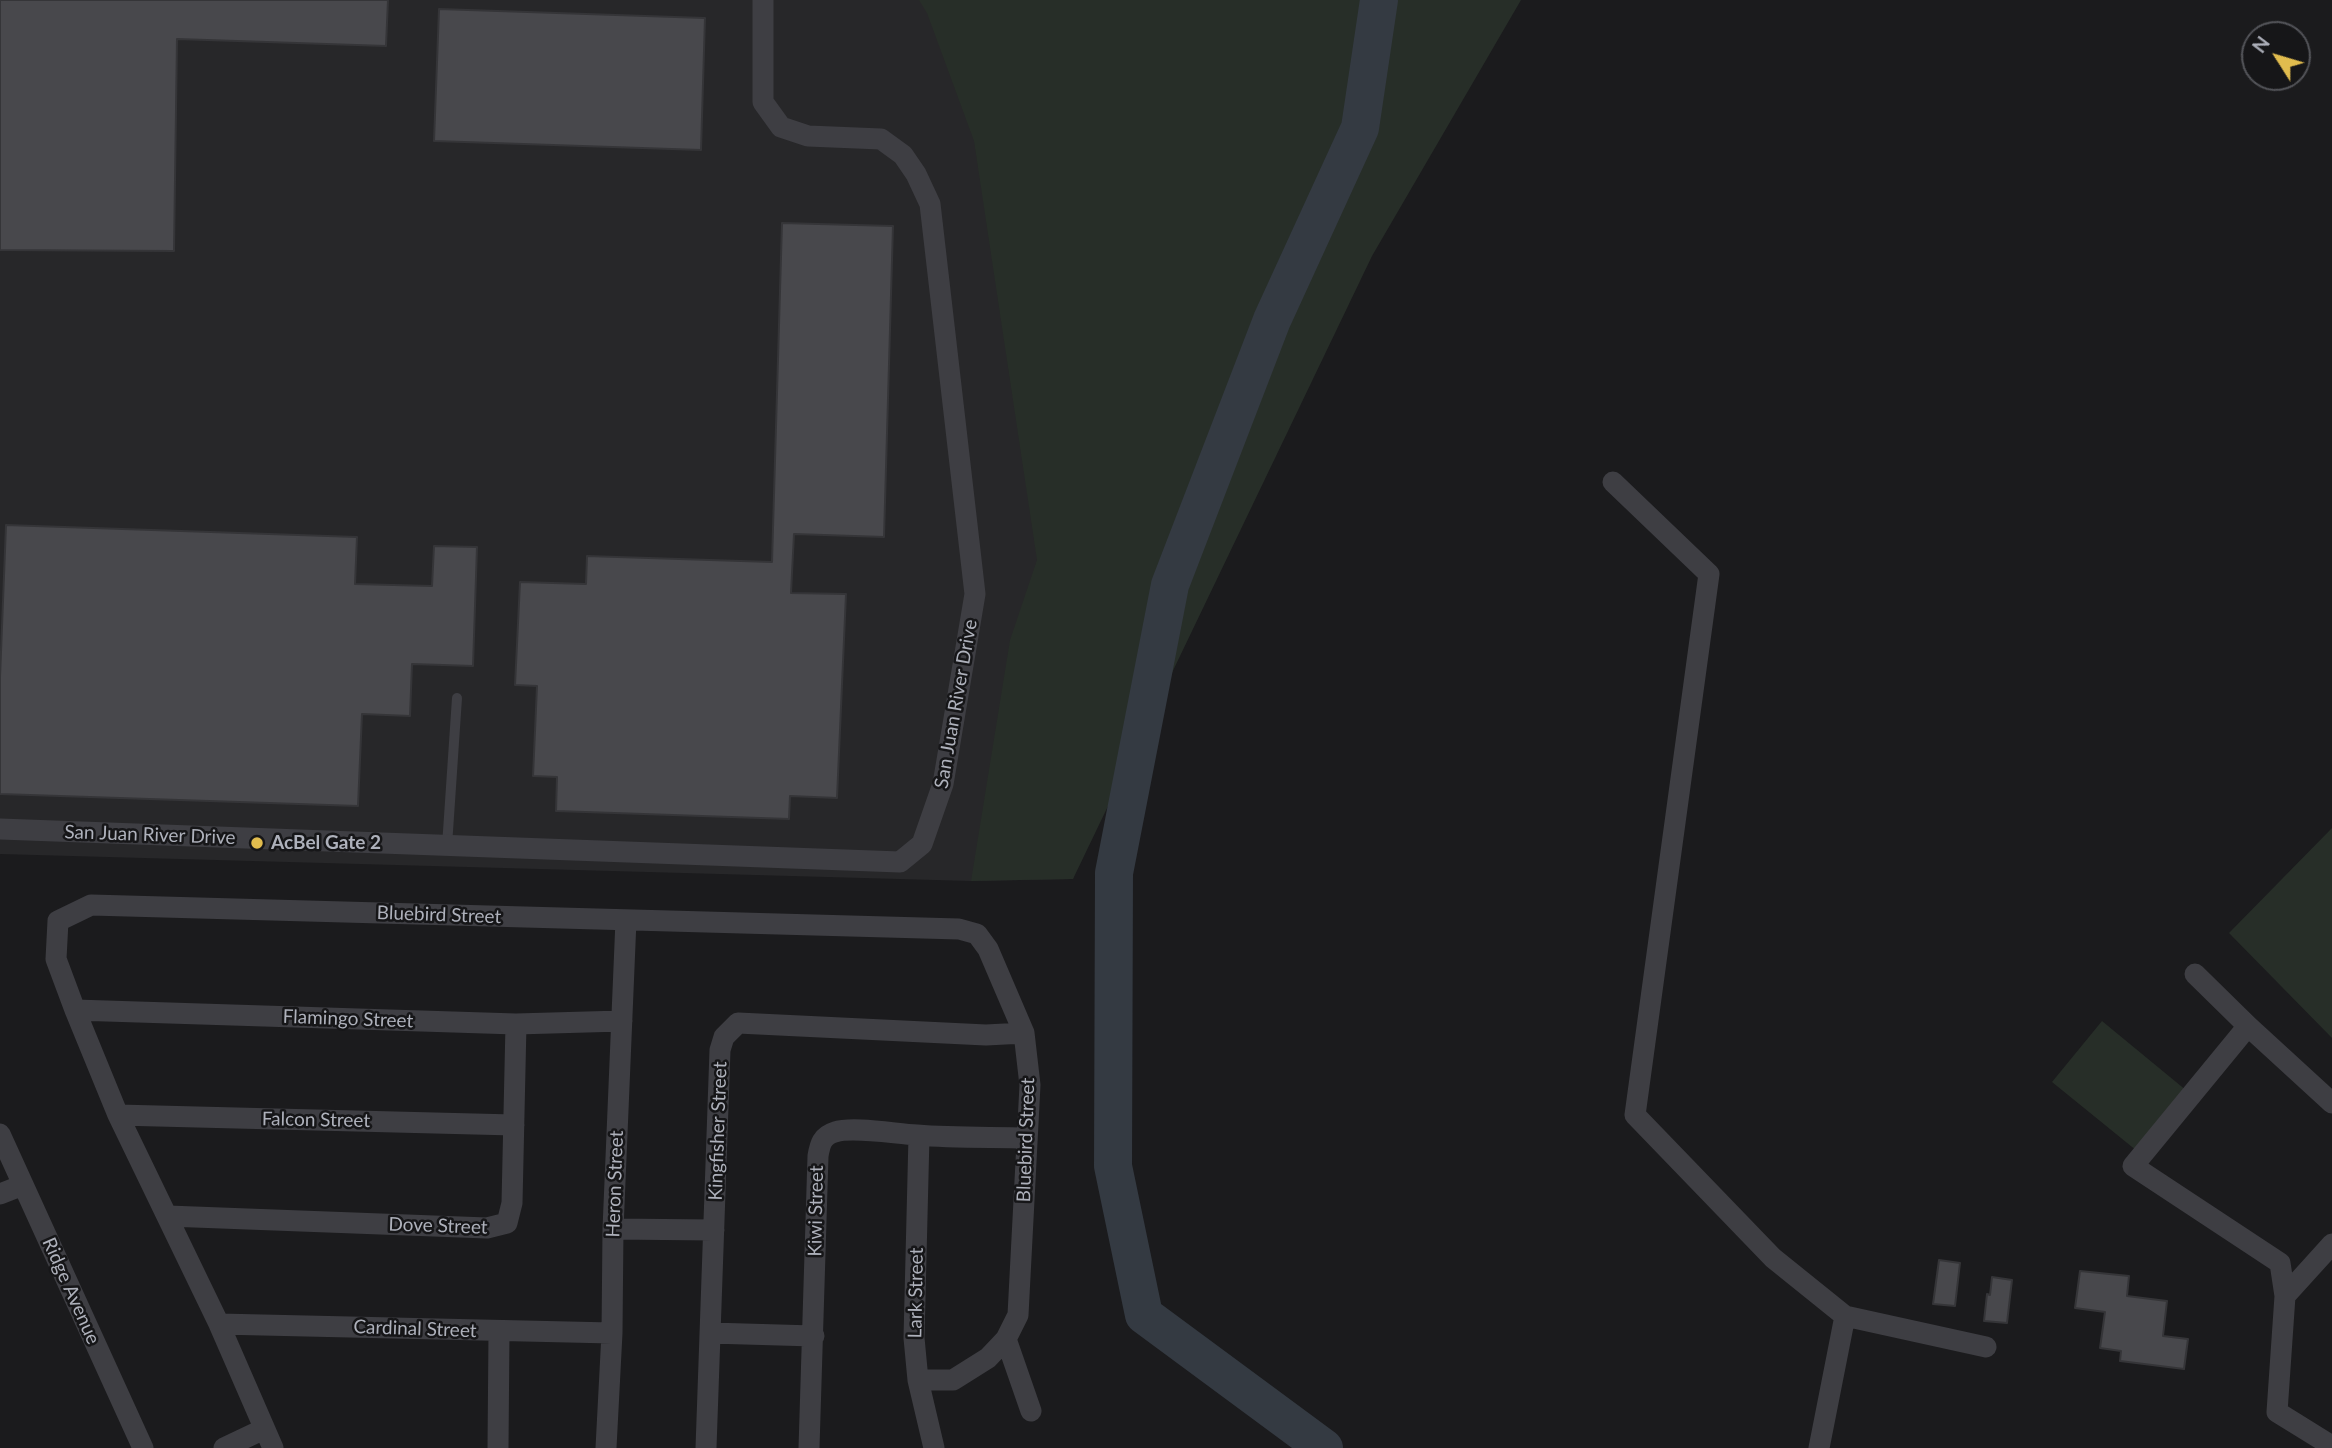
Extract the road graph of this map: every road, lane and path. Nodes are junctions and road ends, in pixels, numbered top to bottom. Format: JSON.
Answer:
{"nodes":[{"id":1,"x":763,"y":0,"type":"edge"},
{"id":2,"x":1613,"y":482,"type":"dead end"},
{"id":3,"x":457,"y":698,"type":"dead end"},
{"id":4,"x":0,"y":829,"type":"edge"},
{"id":5,"x":447,"y":846,"type":"junction"},
{"id":6,"x":626,"y":920,"type":"junction"},
{"id":7,"x":2195,"y":974,"type":"dead end"},
{"id":8,"x":75,"y":1010,"type":"junction"},
{"id":9,"x":622,"y":1021,"type":"junction"},
{"id":10,"x":516,"y":1024,"type":"junction"},
{"id":11,"x":2248,"y":1026,"type":"junction"},
{"id":12,"x":1024,"y":1033,"type":"junction"},
{"id":13,"x":2332,"y":1103,"type":"edge"},
{"id":14,"x":118,"y":1115,"type":"junction"},
{"id":15,"x":514,"y":1125,"type":"junction"},
{"id":16,"x":0,"y":1134,"type":"edge"},
{"id":17,"x":919,"y":1136,"type":"junction"},
{"id":18,"x":1027,"y":1138,"type":"junction"},
{"id":19,"x":23,"y":1185,"type":"junction"},
{"id":20,"x":0,"y":1194,"type":"edge"},
{"id":21,"x":168,"y":1216,"type":"junction"},
{"id":22,"x":613,"y":1229,"type":"junction"},
{"id":23,"x":714,"y":1230,"type":"junction"},
{"id":24,"x":2332,"y":1244,"type":"edge"},
{"id":25,"x":2286,"y":1296,"type":"junction"},
{"id":26,"x":1845,"y":1316,"type":"junction"},
{"id":27,"x":219,"y":1324,"type":"junction"},
{"id":28,"x":499,"y":1332,"type":"junction"},
{"id":29,"x":612,"y":1333,"type":"junction"},
{"id":30,"x":710,"y":1333,"type":"junction"},
{"id":31,"x":814,"y":1336,"type":"junction"},
{"id":32,"x":1006,"y":1339,"type":"junction"},
{"id":33,"x":1986,"y":1347,"type":"dead end"},
{"id":34,"x":918,"y":1380,"type":"junction"},
{"id":35,"x":1031,"y":1410,"type":"dead end"},
{"id":36,"x":268,"y":1439,"type":"edge"},
{"id":37,"x":2332,"y":1446,"type":"edge"},
{"id":38,"x":143,"y":1448,"type":"edge"},
{"id":39,"x":224,"y":1448,"type":"edge"},
{"id":40,"x":498,"y":1448,"type":"edge"},
{"id":41,"x":607,"y":1448,"type":"edge"},
{"id":42,"x":706,"y":1448,"type":"edge"},
{"id":43,"x":809,"y":1448,"type":"edge"},
{"id":44,"x":934,"y":1448,"type":"edge"},
{"id":45,"x":1819,"y":1448,"type":"edge"}],
"edges":[{"from":1,"to":5,"type":"street","name":"San Juan River Drive"},
{"from":2,"to":26,"type":"street"},
{"from":3,"to":5,"type":"lane"},
{"from":4,"to":5,"type":"street","name":"San Juan River Drive"},
{"from":6,"to":8,"type":"street","name":"Bluebird Street"},
{"from":6,"to":9,"type":"street","name":"Heron Street"},
{"from":6,"to":12,"type":"street","name":"Bluebird Street"},
{"from":7,"to":11,"type":"street"},
{"from":8,"to":10,"type":"street","name":"Flamingo Street"},
{"from":8,"to":14,"type":"street","name":"Bluebird Street"},
{"from":9,"to":10,"type":"street","name":"Flamingo Street"},
{"from":9,"to":22,"type":"street","name":"Heron Street"},
{"from":10,"to":15,"type":"street","name":"Dove Street"},
{"from":11,"to":13,"type":"street"},
{"from":11,"to":25,"type":"street"},
{"from":12,"to":18,"type":"street","name":"Bluebird Street"},
{"from":12,"to":23,"type":"street","name":"Kingfisher Street"},
{"from":14,"to":15,"type":"street","name":"Falcon Street"},
{"from":14,"to":21,"type":"street","name":"Bluebird Street"},
{"from":15,"to":21,"type":"street","name":"Dove Street"},
{"from":16,"to":19,"type":"street","name":"Ridge Avenue"},
{"from":17,"to":18,"type":"street","name":"Kiwi Street"},
{"from":17,"to":31,"type":"street","name":"Kiwi Street"},
{"from":17,"to":34,"type":"street","name":"Lark Street"},
{"from":18,"to":32,"type":"street","name":"Bluebird Street"},
{"from":19,"to":20,"type":"street"},
{"from":19,"to":38,"type":"street","name":"Ridge Avenue"},
{"from":21,"to":27,"type":"street","name":"Bluebird Street"},
{"from":22,"to":23,"type":"street"},
{"from":22,"to":29,"type":"street","name":"Heron Street"},
{"from":23,"to":30,"type":"street","name":"Kingfisher Street"},
{"from":24,"to":25,"type":"street"},
{"from":25,"to":37,"type":"street"},
{"from":26,"to":33,"type":"street"},
{"from":26,"to":45,"type":"street"},
{"from":27,"to":28,"type":"street","name":"Cardinal Street"},
{"from":27,"to":36,"type":"street","name":"Bluebird Street"},
{"from":28,"to":29,"type":"street","name":"Cardinal Street"},
{"from":28,"to":40,"type":"street"},
{"from":29,"to":41,"type":"street","name":"Heron Street"},
{"from":30,"to":31,"type":"street"},
{"from":30,"to":42,"type":"street","name":"Kingfisher Street"},
{"from":31,"to":43,"type":"street","name":"Kiwi Street"},
{"from":32,"to":34,"type":"street","name":"Bluebird Street"},
{"from":32,"to":35,"type":"street"},
{"from":34,"to":44,"type":"street","name":"Lark Street"},
{"from":36,"to":39,"type":"street"}]}
